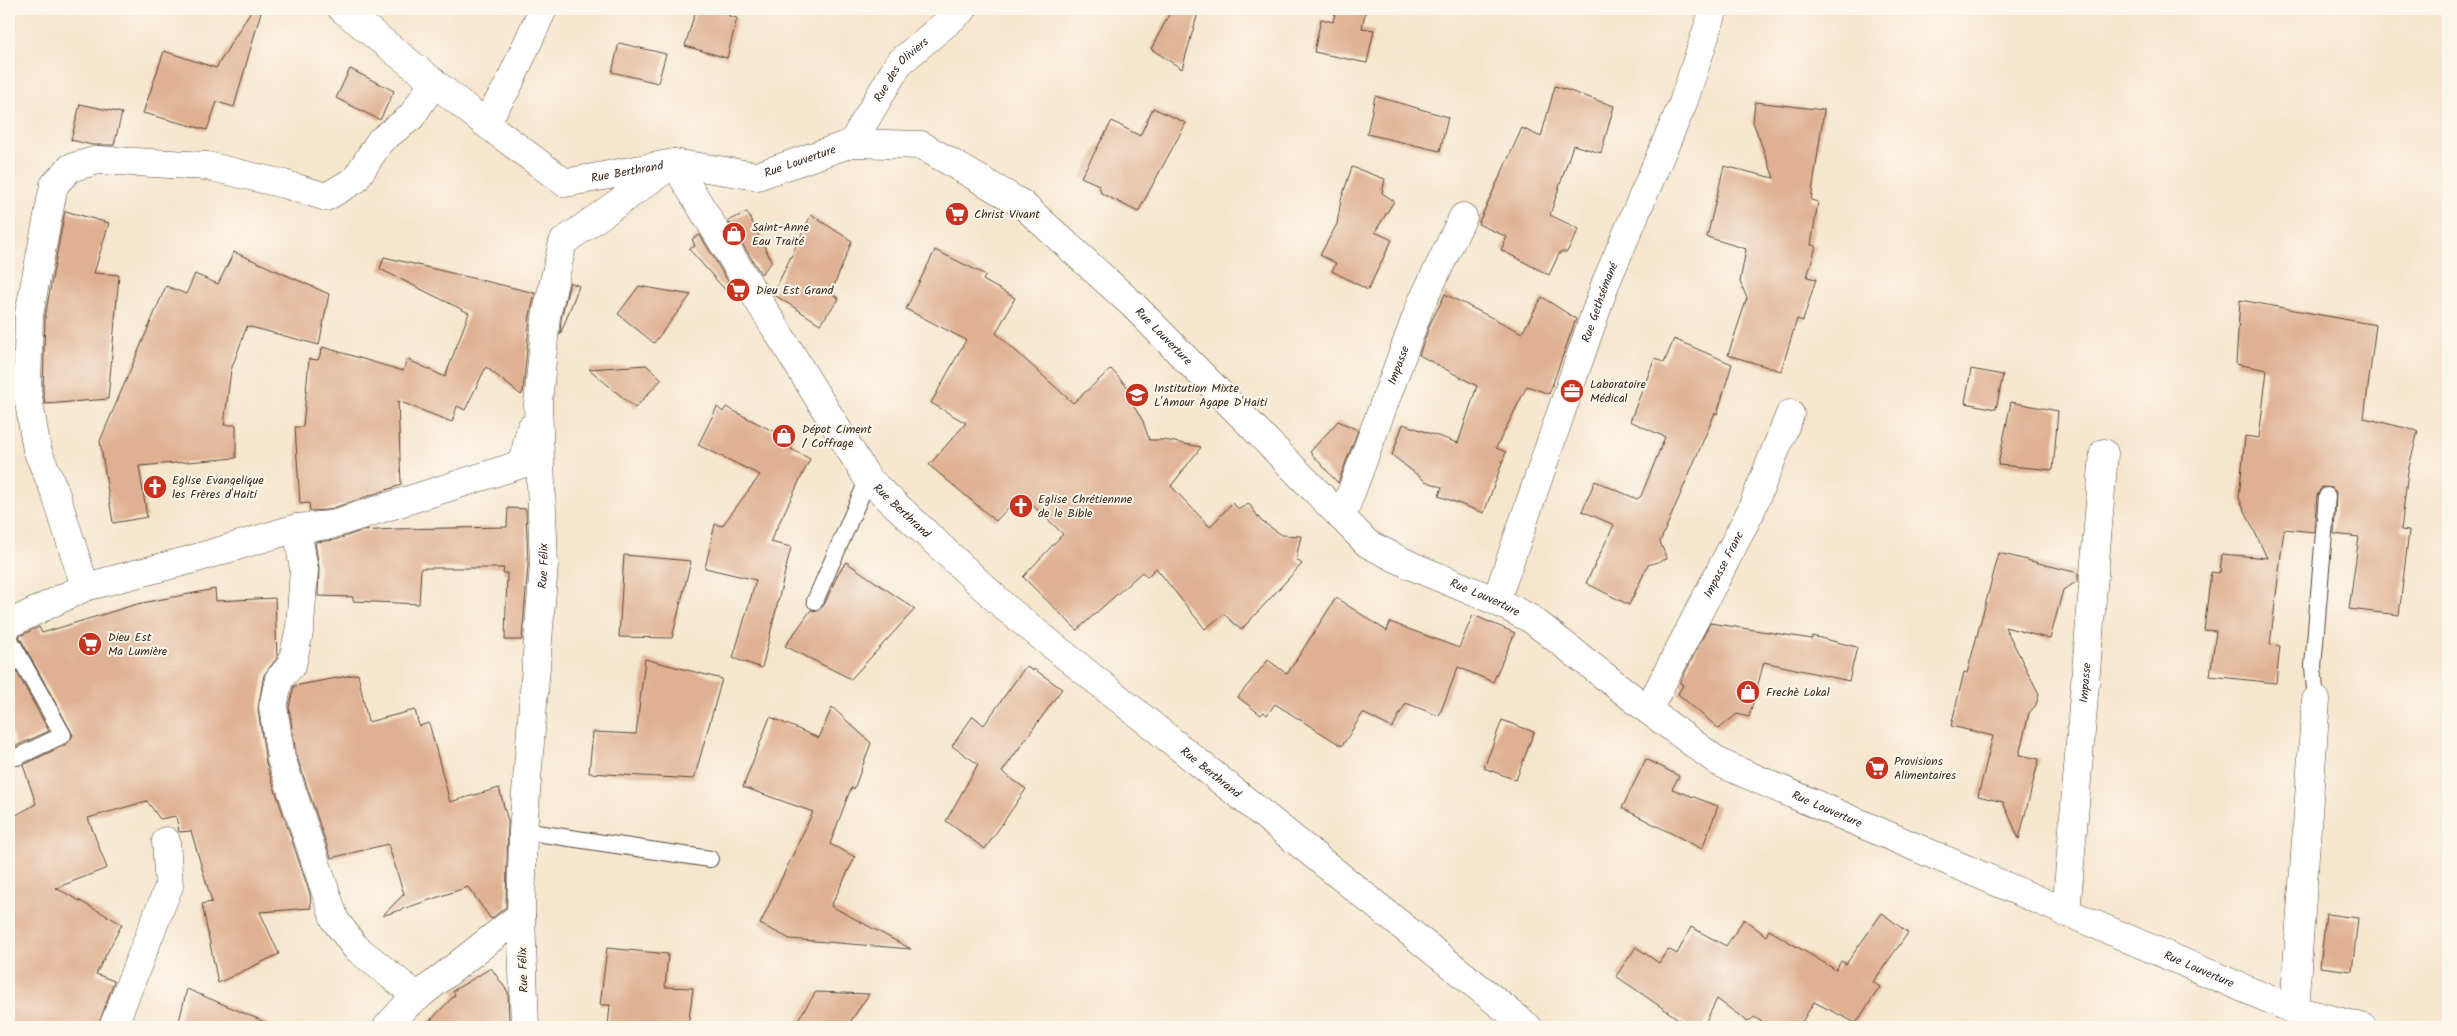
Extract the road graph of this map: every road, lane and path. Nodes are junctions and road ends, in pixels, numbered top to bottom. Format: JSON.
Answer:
{"nodes":[{"id":1,"x":342,"y":9,"type":"edge"},
{"id":2,"x":543,"y":9,"type":"edge"},
{"id":3,"x":963,"y":9,"type":"edge"},
{"id":4,"x":1714,"y":9,"type":"edge"},
{"id":5,"x":434,"y":82,"type":"junction"},
{"id":6,"x":485,"y":123,"type":"junction"},
{"id":7,"x":852,"y":143,"type":"junction"},
{"id":8,"x":674,"y":163,"type":"junction"},
{"id":9,"x":1463,"y":217,"type":"dead end"},
{"id":10,"x":538,"y":404,"type":"junction"},
{"id":11,"x":1790,"y":414,"type":"dead end"},
{"id":12,"x":2104,"y":453,"type":"dead end"},
{"id":13,"x":868,"y":479,"type":"junction"},
{"id":14,"x":2327,"y":496,"type":"dead end"},
{"id":15,"x":1342,"y":516,"type":"junction"},
{"id":16,"x":298,"y":528,"type":"junction"},
{"id":17,"x":85,"y":587,"type":"junction"},
{"id":18,"x":815,"y":600,"type":"dead end"},
{"id":19,"x":1496,"y":600,"type":"junction"},
{"id":20,"x":9,"y":624,"type":"edge"},
{"id":21,"x":9,"y":638,"type":"edge"},
{"id":22,"x":2316,"y":700,"type":"joint"},
{"id":23,"x":1648,"y":710,"type":"junction"},
{"id":24,"x":17,"y":757,"type":"dead end"},
{"id":25,"x":523,"y":831,"type":"junction"},
{"id":26,"x":166,"y":842,"type":"dead end"},
{"id":27,"x":710,"y":859,"type":"dead end"},
{"id":28,"x":2066,"y":913,"type":"junction"},
{"id":29,"x":521,"y":914,"type":"junction"},
{"id":30,"x":418,"y":997,"type":"junction"},
{"id":31,"x":2294,"y":1010,"type":"junction"},
{"id":32,"x":113,"y":1027,"type":"edge"},
{"id":33,"x":387,"y":1027,"type":"edge"},
{"id":34,"x":525,"y":1027,"type":"edge"},
{"id":35,"x":1528,"y":1027,"type":"edge"},
{"id":36,"x":2362,"y":1027,"type":"edge"}],
"edges":[{"from":1,"to":5,"type":"street","name":"Rue Berthrand"},
{"from":2,"to":6,"type":"street"},
{"from":3,"to":7,"type":"street","name":"Rue des Oliviers"},
{"from":4,"to":19,"type":"street","name":"Rue Gethsémané"},
{"from":5,"to":6,"type":"street","name":"Rue Berthrand"},
{"from":5,"to":17,"type":"street"},
{"from":6,"to":8,"type":"street","name":"Rue Berthrand"},
{"from":7,"to":8,"type":"street","name":"Rue Louverture"},
{"from":7,"to":15,"type":"street","name":"Rue Louverture"},
{"from":8,"to":10,"type":"street","name":"Rue Félix"},
{"from":8,"to":13,"type":"street","name":"Rue Berthrand"},
{"from":9,"to":15,"type":"street","name":"Impasse"},
{"from":10,"to":16,"type":"street"},
{"from":10,"to":25,"type":"street","name":"Rue Félix"},
{"from":11,"to":23,"type":"street","name":"Impasse Franc"},
{"from":12,"to":28,"type":"street","name":"Impasse"},
{"from":13,"to":18,"type":"lane"},
{"from":13,"to":35,"type":"street","name":"Rue Berthrand"},
{"from":14,"to":22,"type":"lane"},
{"from":15,"to":19,"type":"street","name":"Rue Louverture"},
{"from":16,"to":17,"type":"street"},
{"from":16,"to":30,"type":"street"},
{"from":17,"to":20,"type":"street"},
{"from":19,"to":23,"type":"street","name":"Rue Louverture"},
{"from":21,"to":24,"type":"lane"},
{"from":22,"to":31,"type":"street"},
{"from":23,"to":28,"type":"street","name":"Rue Louverture"},
{"from":25,"to":27,"type":"lane"},
{"from":25,"to":29,"type":"street","name":"Rue Félix"},
{"from":26,"to":32,"type":"street"},
{"from":28,"to":31,"type":"street","name":"Rue Louverture"},
{"from":29,"to":30,"type":"street"},
{"from":29,"to":34,"type":"street","name":"Rue Félix"},
{"from":30,"to":33,"type":"street"},
{"from":31,"to":36,"type":"street","name":"Rue Louverture"}]}
